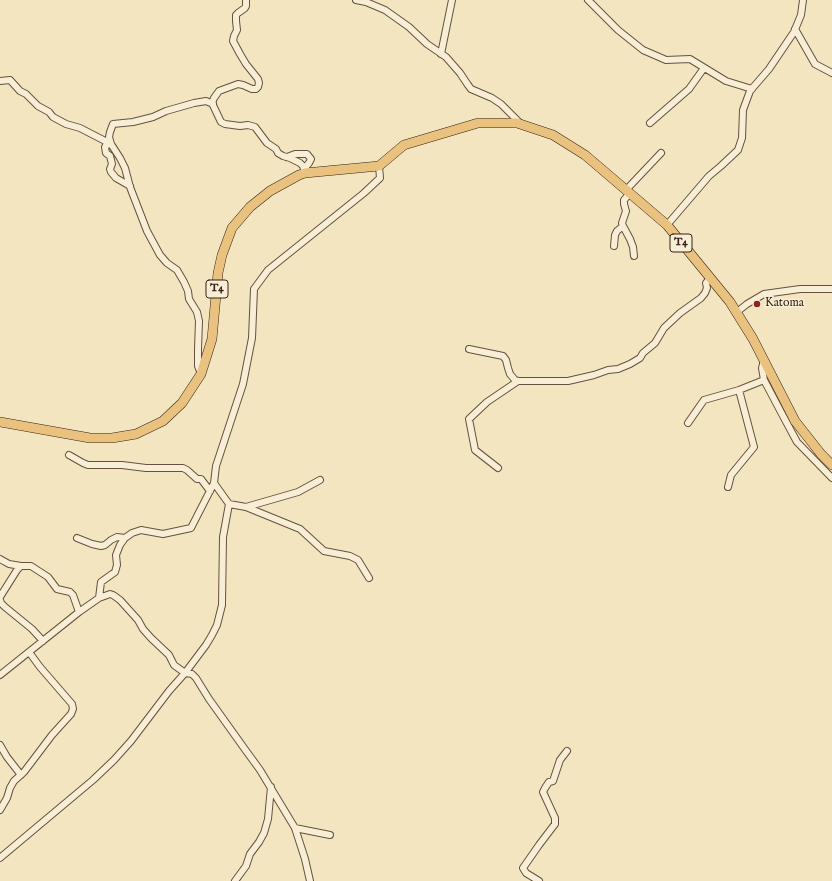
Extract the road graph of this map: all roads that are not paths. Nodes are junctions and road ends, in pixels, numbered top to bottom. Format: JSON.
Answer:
{"nodes":[{"id":1,"x":246,"y":0,"type":"edge"},
{"id":2,"x":356,"y":0,"type":"edge"},
{"id":3,"x":452,"y":0,"type":"edge"},
{"id":4,"x":588,"y":0,"type":"edge"},
{"id":5,"x":803,"y":0,"type":"edge"},
{"id":6,"x":795,"y":30,"type":"junction"},
{"id":7,"x":441,"y":54,"type":"junction"},
{"id":8,"x":704,"y":68,"type":"junction"},
{"id":9,"x":832,"y":73,"type":"edge"},
{"id":10,"x":0,"y":81,"type":"edge"},
{"id":11,"x":752,"y":89,"type":"junction"},
{"id":12,"x":213,"y":104,"type":"junction"},
{"id":13,"x":650,"y":123,"type":"dead end"},
{"id":14,"x":522,"y":125,"type":"junction"},
{"id":15,"x":111,"y":144,"type":"junction"},
{"id":16,"x":661,"y":154,"type":"dead end"},
{"id":17,"x":286,"y":157,"type":"junction"},
{"id":18,"x":379,"y":166,"type":"junction"},
{"id":19,"x":305,"y":171,"type":"junction"},
{"id":20,"x":130,"y":186,"type":"junction"},
{"id":21,"x":628,"y":192,"type":"junction"},
{"id":22,"x":667,"y":225,"type":"junction"},
{"id":23,"x":623,"y":226,"type":"junction"},
{"id":24,"x":614,"y":246,"type":"dead end"},
{"id":25,"x":634,"y":256,"type":"dead end"},
{"id":26,"x":710,"y":278,"type":"junction"},
{"id":27,"x":832,"y":289,"type":"edge"},
{"id":28,"x":736,"y":312,"type":"junction"},
{"id":29,"x":469,"y":349,"type":"dead end"},
{"id":30,"x":764,"y":360,"type":"junction"},
{"id":31,"x":201,"y":374,"type":"junction"},
{"id":32,"x":764,"y":380,"type":"junction"},
{"id":33,"x":518,"y":381,"type":"junction"},
{"id":34,"x":739,"y":390,"type":"junction"},
{"id":35,"x":0,"y":422,"type":"edge"},
{"id":36,"x":688,"y":423,"type":"dead end"},
{"id":37,"x":69,"y":455,"type":"dead end"},
{"id":38,"x":832,"y":465,"type":"edge"},
{"id":39,"x":498,"y":468,"type":"dead end"},
{"id":40,"x":832,"y":478,"type":"edge"},
{"id":41,"x":320,"y":480,"type":"dead end"},
{"id":42,"x":214,"y":483,"type":"junction"},
{"id":43,"x":728,"y":487,"type":"dead end"},
{"id":44,"x":210,"y":491,"type":"junction"},
{"id":45,"x":229,"y":504,"type":"junction"},
{"id":46,"x":246,"y":507,"type":"junction"},
{"id":47,"x":77,"y":538,"type":"dead end"},
{"id":48,"x":125,"y":538,"type":"junction"},
{"id":49,"x":0,"y":559,"type":"edge"},
{"id":50,"x":21,"y":566,"type":"junction"},
{"id":51,"x":369,"y":578,"type":"dead end"},
{"id":52,"x":99,"y":598,"type":"junction"},
{"id":53,"x":0,"y":599,"type":"edge"},
{"id":54,"x":79,"y":612,"type":"junction"},
{"id":55,"x":43,"y":641,"type":"junction"},
{"id":56,"x":29,"y":652,"type":"junction"},
{"id":57,"x":185,"y":673,"type":"junction"},
{"id":58,"x":0,"y":675,"type":"edge"},
{"id":59,"x":0,"y":745,"type":"edge"},
{"id":60,"x":567,"y":750,"type":"dead end"},
{"id":61,"x":21,"y":775,"type":"junction"},
{"id":62,"x":271,"y":787,"type":"junction"},
{"id":63,"x":0,"y":810,"type":"edge"},
{"id":64,"x":295,"y":828,"type":"junction"},
{"id":65,"x":330,"y":835,"type":"dead end"},
{"id":66,"x":0,"y":858,"type":"edge"},
{"id":67,"x":234,"y":881,"type":"edge"},
{"id":68,"x":310,"y":881,"type":"edge"},
{"id":69,"x":540,"y":881,"type":"edge"}],
"edges":[{"from":1,"to":12,"type":"street"},
{"from":2,"to":7,"type":"street"},
{"from":3,"to":7,"type":"street"},
{"from":4,"to":8,"type":"street"},
{"from":5,"to":6,"type":"street"},
{"from":6,"to":9,"type":"street"},
{"from":6,"to":11,"type":"street"},
{"from":7,"to":14,"type":"street"},
{"from":8,"to":11,"type":"street"},
{"from":8,"to":13,"type":"street"},
{"from":10,"to":15,"type":"street"},
{"from":11,"to":22,"type":"street"},
{"from":12,"to":15,"type":"street"},
{"from":12,"to":17,"type":"street"},
{"from":14,"to":18,"type":"highway","number":"T4"},
{"from":14,"to":21,"type":"highway","number":"T4"},
{"from":15,"to":20,"type":"street"},
{"from":15,"to":20,"type":"street"},
{"from":16,"to":21,"type":"street"},
{"from":17,"to":19,"type":"street"},
{"from":17,"to":19,"type":"street"},
{"from":18,"to":19,"type":"highway","number":"T4"},
{"from":18,"to":42,"type":"street"},
{"from":19,"to":31,"type":"highway","number":"T4"},
{"from":20,"to":31,"type":"street"},
{"from":21,"to":22,"type":"highway","number":"T4"},
{"from":21,"to":23,"type":"street"},
{"from":22,"to":26,"type":"highway","number":"T4"},
{"from":23,"to":24,"type":"street"},
{"from":23,"to":25,"type":"street"},
{"from":26,"to":28,"type":"highway","number":"T4"},
{"from":26,"to":33,"type":"street"},
{"from":27,"to":28,"type":"street"},
{"from":28,"to":30,"type":"highway","number":"T4"},
{"from":29,"to":33,"type":"street"},
{"from":30,"to":32,"type":"street"},
{"from":30,"to":38,"type":"highway","number":"T4"},
{"from":31,"to":35,"type":"highway","number":"T4"},
{"from":32,"to":34,"type":"street"},
{"from":32,"to":40,"type":"street"},
{"from":33,"to":39,"type":"street"},
{"from":34,"to":36,"type":"street"},
{"from":34,"to":43,"type":"street"},
{"from":37,"to":44,"type":"street"},
{"from":41,"to":46,"type":"street"},
{"from":42,"to":44,"type":"street"},
{"from":42,"to":45,"type":"street"},
{"from":44,"to":48,"type":"street"},
{"from":45,"to":46,"type":"street"},
{"from":45,"to":57,"type":"street"},
{"from":46,"to":51,"type":"street"},
{"from":47,"to":48,"type":"street"},
{"from":48,"to":52,"type":"street"},
{"from":49,"to":50,"type":"street"},
{"from":50,"to":53,"type":"street"},
{"from":50,"to":54,"type":"street"},
{"from":52,"to":54,"type":"street"},
{"from":52,"to":57,"type":"street"},
{"from":53,"to":55,"type":"street"},
{"from":54,"to":55,"type":"street"},
{"from":55,"to":56,"type":"street"},
{"from":56,"to":58,"type":"street"},
{"from":56,"to":61,"type":"street"},
{"from":57,"to":62,"type":"street"},
{"from":57,"to":66,"type":"street"},
{"from":59,"to":61,"type":"street"},
{"from":60,"to":69,"type":"street"},
{"from":61,"to":63,"type":"street"},
{"from":62,"to":64,"type":"street"},
{"from":62,"to":67,"type":"street"},
{"from":64,"to":65,"type":"street"},
{"from":64,"to":68,"type":"street"}]}
